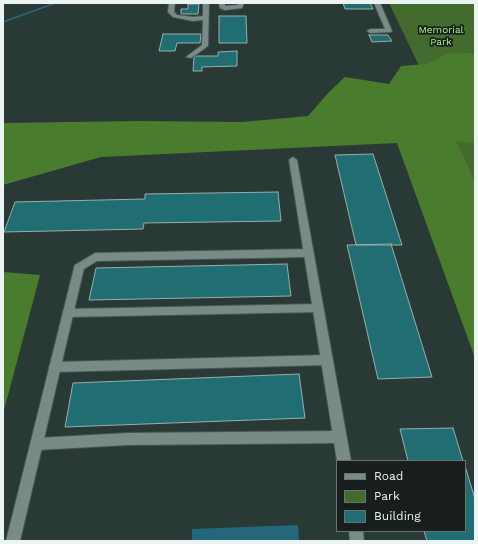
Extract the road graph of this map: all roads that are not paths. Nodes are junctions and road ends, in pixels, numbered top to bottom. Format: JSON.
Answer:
{"nodes":[{"id":1,"x":172,"y":3,"type":"edge"},
{"id":2,"x":206,"y":3,"type":"edge"},
{"id":3,"x":222,"y":3,"type":"edge"},
{"id":4,"x":241,"y":3,"type":"edge"},
{"id":5,"x":377,"y":3,"type":"edge"},
{"id":6,"x":206,"y":18,"type":"junction"},
{"id":7,"x":370,"y":32,"type":"dead end"},
{"id":8,"x":189,"y":57,"type":"dead end"},
{"id":9,"x":293,"y":160,"type":"dead end"},
{"id":10,"x":308,"y":253,"type":"junction"},
{"id":11,"x":318,"y":308,"type":"junction"},
{"id":12,"x":68,"y":313,"type":"junction"},
{"id":13,"x":327,"y":360,"type":"junction"},
{"id":14,"x":56,"y":367,"type":"junction"},
{"id":15,"x":340,"y":437,"type":"junction"},
{"id":16,"x":37,"y":444,"type":"junction"},
{"id":17,"x":344,"y":460,"type":"edge"},
{"id":18,"x":13,"y":541,"type":"edge"}],
"edges":[{"from":1,"to":6,"type":"street"},
{"from":2,"to":6,"type":"street"},
{"from":3,"to":4,"type":"street"},
{"from":5,"to":7,"type":"street"},
{"from":6,"to":8,"type":"street"},
{"from":9,"to":10,"type":"street"},
{"from":10,"to":11,"type":"street"},
{"from":10,"to":12,"type":"street"},
{"from":11,"to":12,"type":"street"},
{"from":11,"to":13,"type":"street"},
{"from":12,"to":14,"type":"street"},
{"from":13,"to":14,"type":"street"},
{"from":13,"to":15,"type":"street"},
{"from":14,"to":16,"type":"street"},
{"from":15,"to":16,"type":"street"},
{"from":15,"to":17,"type":"street"},
{"from":16,"to":18,"type":"street"}]}
